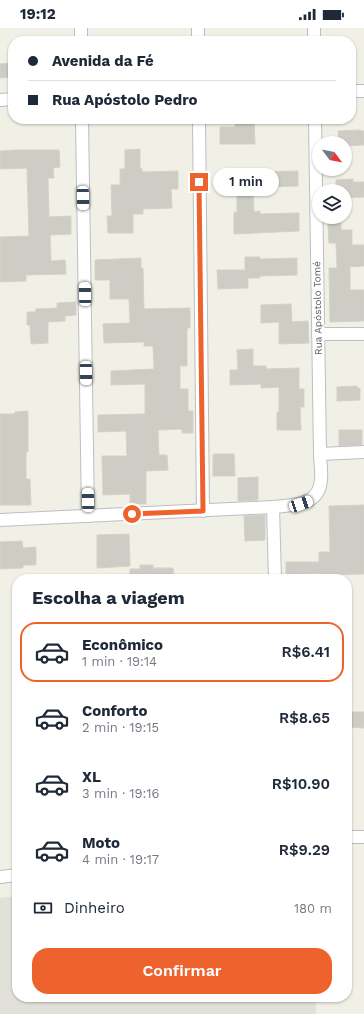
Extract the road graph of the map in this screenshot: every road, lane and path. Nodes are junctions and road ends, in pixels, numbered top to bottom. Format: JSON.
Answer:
{"nodes":[{"id":1,"x":82,"y":124,"type":"edge"},
{"id":2,"x":199,"y":124,"type":"edge"},
{"id":3,"x":315,"y":124,"type":"edge"},
{"id":4,"x":318,"y":334,"type":"junction"},
{"id":5,"x":364,"y":334,"type":"edge"},
{"id":6,"x":364,"y":452,"type":"edge"},
{"id":7,"x":320,"y":454,"type":"junction"},
{"id":8,"x":274,"y":507,"type":"junction"},
{"id":9,"x":203,"y":511,"type":"junction"},
{"id":10,"x":88,"y":516,"type":"junction"},
{"id":11,"x":0,"y":520,"type":"edge"},
{"id":12,"x":275,"y":574,"type":"edge"},
{"id":13,"x":352,"y":837,"type":"edge"},
{"id":14,"x":364,"y":837,"type":"edge"},
{"id":15,"x":12,"y":876,"type":"edge"},
{"id":16,"x":0,"y":878,"type":"edge"}],
"edges":[{"from":1,"to":10,"type":"street"},
{"from":2,"to":9,"type":"street"},
{"from":3,"to":4,"type":"street","name":"Rua Apóstolo Tomé"},
{"from":4,"to":5,"type":"street"},
{"from":4,"to":7,"type":"street","name":"Rua Apóstolo Tomé"},
{"from":6,"to":7,"type":"street"},
{"from":7,"to":8,"type":"street","name":"Rua Apóstolo Tomé"},
{"from":8,"to":9,"type":"street"},
{"from":8,"to":12,"type":"street"},
{"from":9,"to":10,"type":"street"},
{"from":10,"to":11,"type":"street"},
{"from":13,"to":14,"type":"street"},
{"from":15,"to":16,"type":"street"}]}
